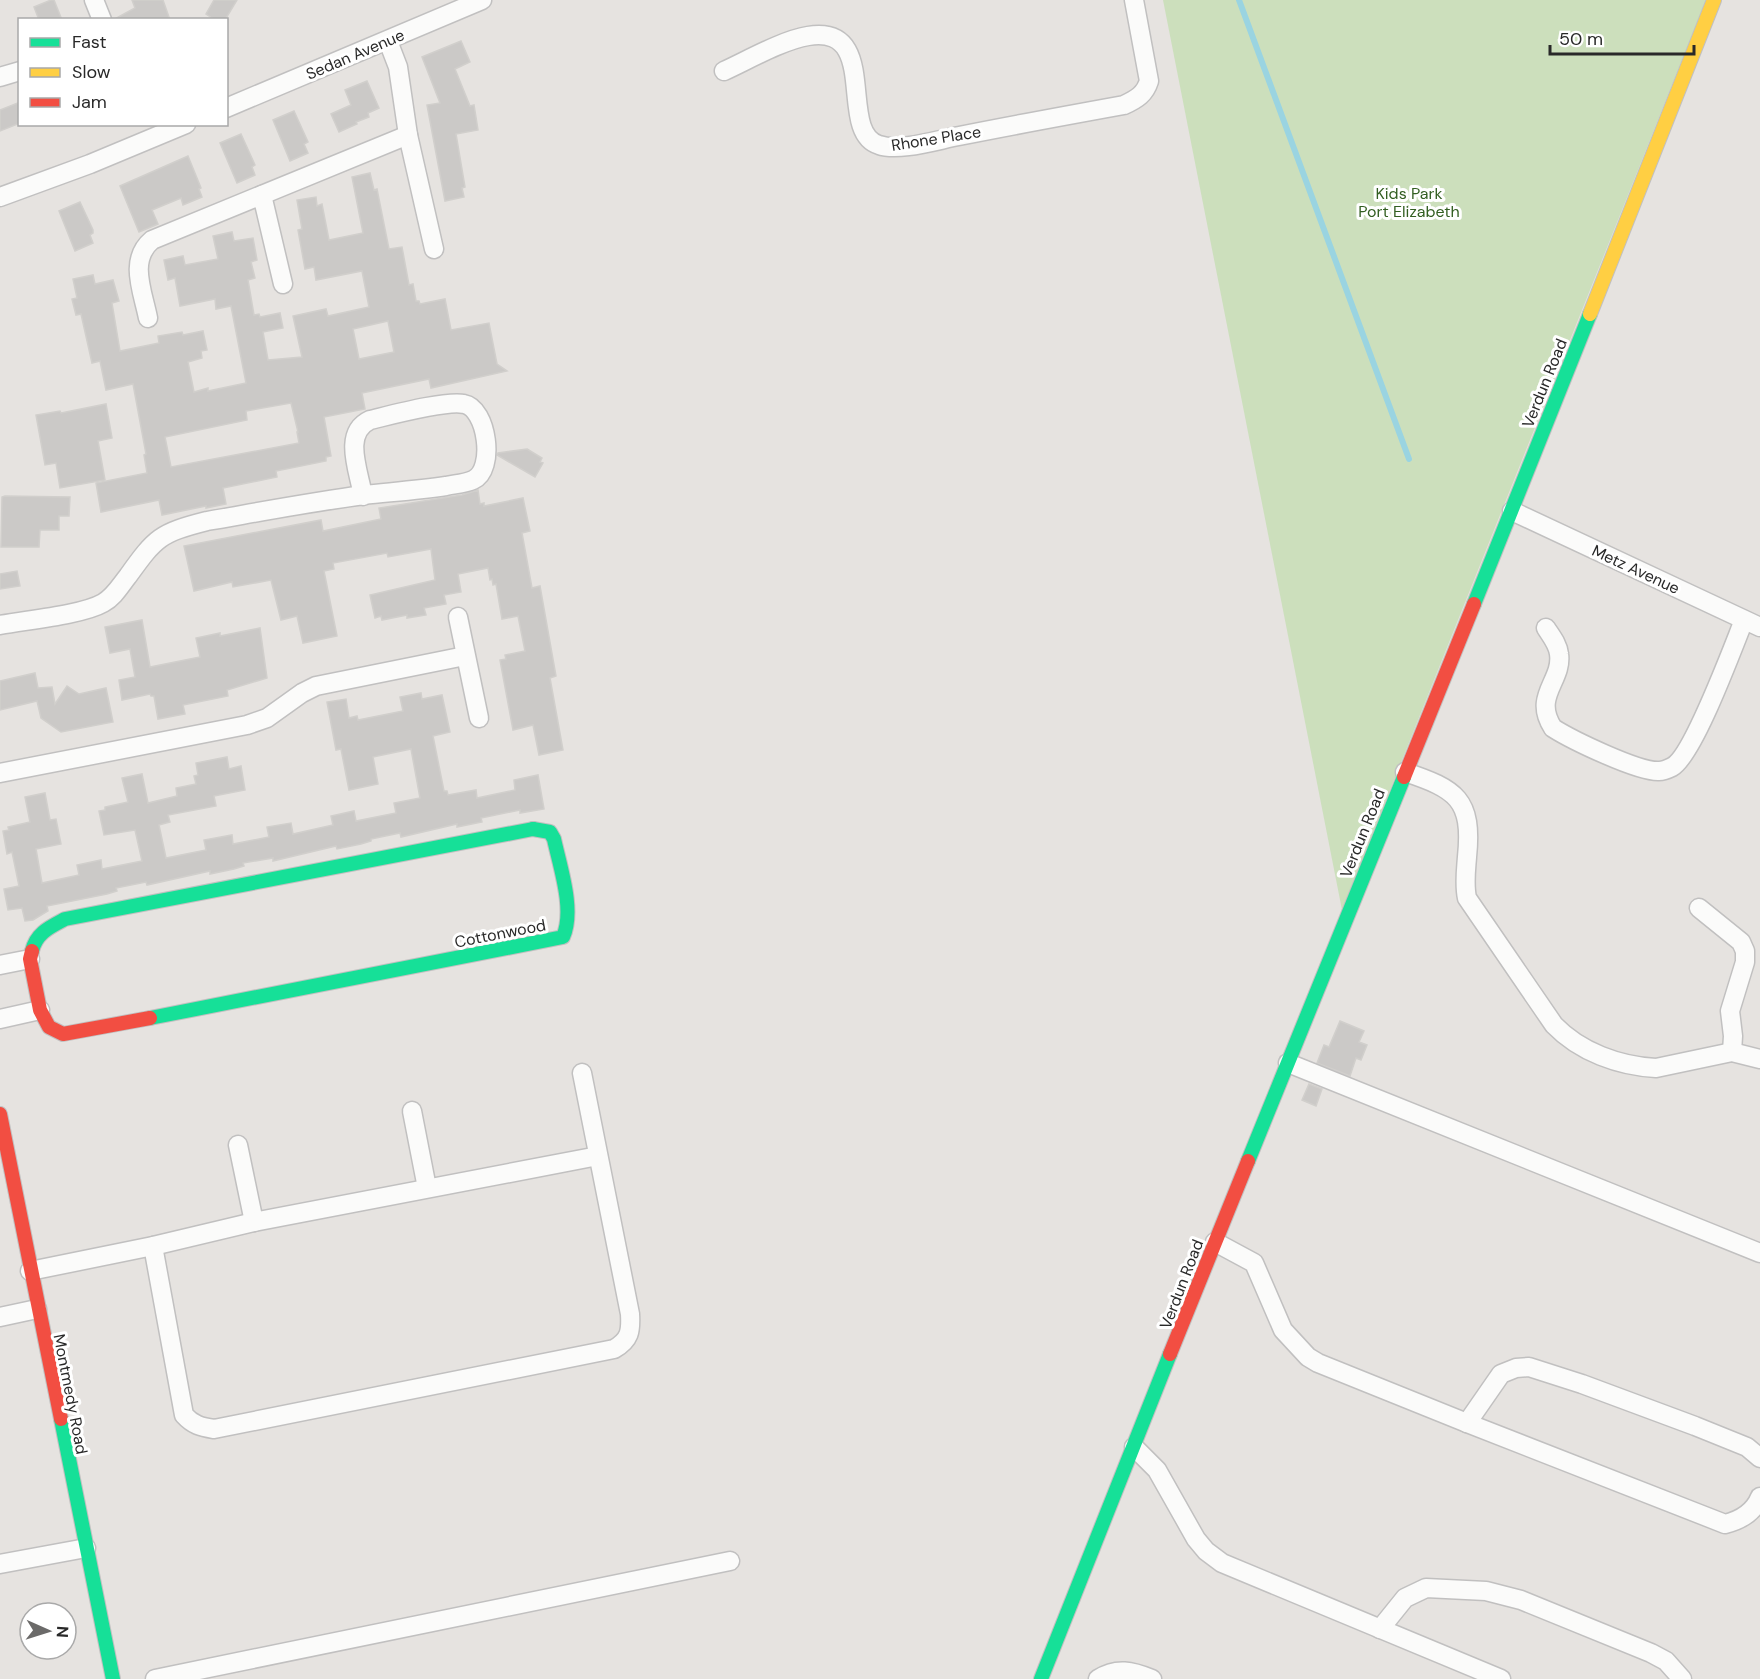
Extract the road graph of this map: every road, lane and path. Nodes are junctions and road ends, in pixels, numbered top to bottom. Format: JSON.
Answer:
{"nodes":[{"id":1,"x":94,"y":0,"type":"edge"},
{"id":2,"x":482,"y":0,"type":"edge"},
{"id":3,"x":1134,"y":0,"type":"edge"},
{"id":4,"x":1714,"y":0,"type":"edge"},
{"id":5,"x":457,"y":5,"type":"edge"},
{"id":6,"x":101,"y":18,"type":"edge"},
{"id":7,"x":388,"y":40,"type":"junction"},
{"id":8,"x":724,"y":71,"type":"dead end"},
{"id":9,"x":18,"y":72,"type":"edge"},
{"id":10,"x":0,"y":77,"type":"edge"},
{"id":11,"x":228,"y":107,"type":"edge"},
{"id":12,"x":181,"y":126,"type":"edge"},
{"id":13,"x":408,"y":135,"type":"junction"},
{"id":14,"x":262,"y":195,"type":"junction"},
{"id":15,"x":0,"y":197,"type":"edge"},
{"id":16,"x":434,"y":249,"type":"dead end"},
{"id":17,"x":283,"y":284,"type":"dead end"},
{"id":18,"x":148,"y":318,"type":"dead end"},
{"id":19,"x":363,"y":496,"type":"junction"},
{"id":20,"x":1512,"y":510,"type":"junction"},
{"id":21,"x":458,"y":617,"type":"dead end"},
{"id":22,"x":1752,"y":623,"type":"edge"},
{"id":23,"x":0,"y":625,"type":"edge"},
{"id":24,"x":1546,"y":628,"type":"dead end"},
{"id":25,"x":465,"y":656,"type":"junction"},
{"id":26,"x":479,"y":718,"type":"dead end"},
{"id":27,"x":1405,"y":772,"type":"junction"},
{"id":28,"x":0,"y":773,"type":"edge"},
{"id":29,"x":1699,"y":908,"type":"dead end"},
{"id":30,"x":30,"y":959,"type":"junction"},
{"id":31,"x":0,"y":964,"type":"edge"},
{"id":32,"x":40,"y":1010,"type":"junction"},
{"id":33,"x":0,"y":1019,"type":"edge"},
{"id":34,"x":1731,"y":1052,"type":"junction"},
{"id":35,"x":1760,"y":1059,"type":"edge"},
{"id":36,"x":1288,"y":1063,"type":"junction"},
{"id":37,"x":582,"y":1073,"type":"dead end"},
{"id":38,"x":412,"y":1111,"type":"dead end"},
{"id":39,"x":0,"y":1114,"type":"edge"},
{"id":40,"x":238,"y":1145,"type":"dead end"},
{"id":41,"x":598,"y":1156,"type":"junction"},
{"id":42,"x":427,"y":1188,"type":"junction"},
{"id":43,"x":254,"y":1222,"type":"junction"},
{"id":44,"x":1215,"y":1242,"type":"junction"},
{"id":45,"x":153,"y":1246,"type":"junction"},
{"id":46,"x":1760,"y":1253,"type":"edge"},
{"id":47,"x":30,"y":1270,"type":"junction"},
{"id":48,"x":38,"y":1309,"type":"junction"},
{"id":49,"x":0,"y":1317,"type":"edge"},
{"id":50,"x":1467,"y":1423,"type":"junction"},
{"id":51,"x":1134,"y":1447,"type":"junction"},
{"id":52,"x":1760,"y":1458,"type":"edge"},
{"id":53,"x":1760,"y":1497,"type":"edge"},
{"id":54,"x":86,"y":1548,"type":"junction"},
{"id":55,"x":730,"y":1561,"type":"dead end"},
{"id":56,"x":0,"y":1564,"type":"edge"},
{"id":57,"x":1380,"y":1629,"type":"junction"},
{"id":58,"x":113,"y":1679,"type":"edge"},
{"id":59,"x":155,"y":1679,"type":"edge"},
{"id":60,"x":1041,"y":1679,"type":"edge"},
{"id":61,"x":1098,"y":1679,"type":"edge"},
{"id":62,"x":1152,"y":1679,"type":"edge"},
{"id":63,"x":1501,"y":1679,"type":"edge"},
{"id":64,"x":1682,"y":1679,"type":"edge"}],
"edges":[{"from":1,"to":6,"type":"street"},
{"from":2,"to":5,"type":"street","name":"Sedan Avenue"},
{"from":3,"to":8,"type":"street","name":"Rhone Place"},
{"from":4,"to":20,"type":"street","name":"Verdun Road"},
{"from":5,"to":7,"type":"street","name":"Sedan Avenue"},
{"from":7,"to":11,"type":"street","name":"Sedan Avenue"},
{"from":7,"to":13,"type":"street"},
{"from":9,"to":10,"type":"street"},
{"from":12,"to":15,"type":"street"},
{"from":13,"to":14,"type":"street"},
{"from":13,"to":16,"type":"street"},
{"from":14,"to":17,"type":"street"},
{"from":14,"to":18,"type":"street"},
{"from":19,"to":19,"type":"street"},
{"from":19,"to":23,"type":"street"},
{"from":20,"to":22,"type":"street","name":"Metz Avenue"},
{"from":20,"to":27,"type":"street","name":"Verdun Road"},
{"from":21,"to":25,"type":"street"},
{"from":22,"to":24,"type":"street"},
{"from":25,"to":26,"type":"street"},
{"from":25,"to":28,"type":"street"},
{"from":27,"to":34,"type":"street"},
{"from":27,"to":36,"type":"street","name":"Verdun Road"},
{"from":29,"to":34,"type":"street"},
{"from":30,"to":31,"type":"street"},
{"from":30,"to":32,"type":"street","name":"Cottonwood"},
{"from":30,"to":32,"type":"street","name":"Cottonwood"},
{"from":32,"to":33,"type":"street"},
{"from":34,"to":35,"type":"street"},
{"from":36,"to":44,"type":"street","name":"Verdun Road"},
{"from":36,"to":46,"type":"street"},
{"from":37,"to":41,"type":"street"},
{"from":38,"to":42,"type":"street"},
{"from":39,"to":47,"type":"street","name":"Montmedy Road"},
{"from":40,"to":43,"type":"street"},
{"from":41,"to":42,"type":"street"},
{"from":41,"to":45,"type":"street"},
{"from":42,"to":43,"type":"street"},
{"from":43,"to":45,"type":"street"},
{"from":44,"to":50,"type":"street"},
{"from":44,"to":51,"type":"street","name":"Verdun Road"},
{"from":45,"to":47,"type":"street"},
{"from":47,"to":48,"type":"street","name":"Montmedy Road"},
{"from":48,"to":49,"type":"street"},
{"from":48,"to":54,"type":"street","name":"Montmedy Road"},
{"from":50,"to":52,"type":"street"},
{"from":50,"to":53,"type":"street"},
{"from":51,"to":57,"type":"street"},
{"from":51,"to":60,"type":"street","name":"Verdun Road"},
{"from":54,"to":56,"type":"street"},
{"from":54,"to":58,"type":"street","name":"Montmedy Road"},
{"from":55,"to":59,"type":"street"},
{"from":57,"to":63,"type":"street"},
{"from":57,"to":64,"type":"street"},
{"from":61,"to":62,"type":"street"}]}
